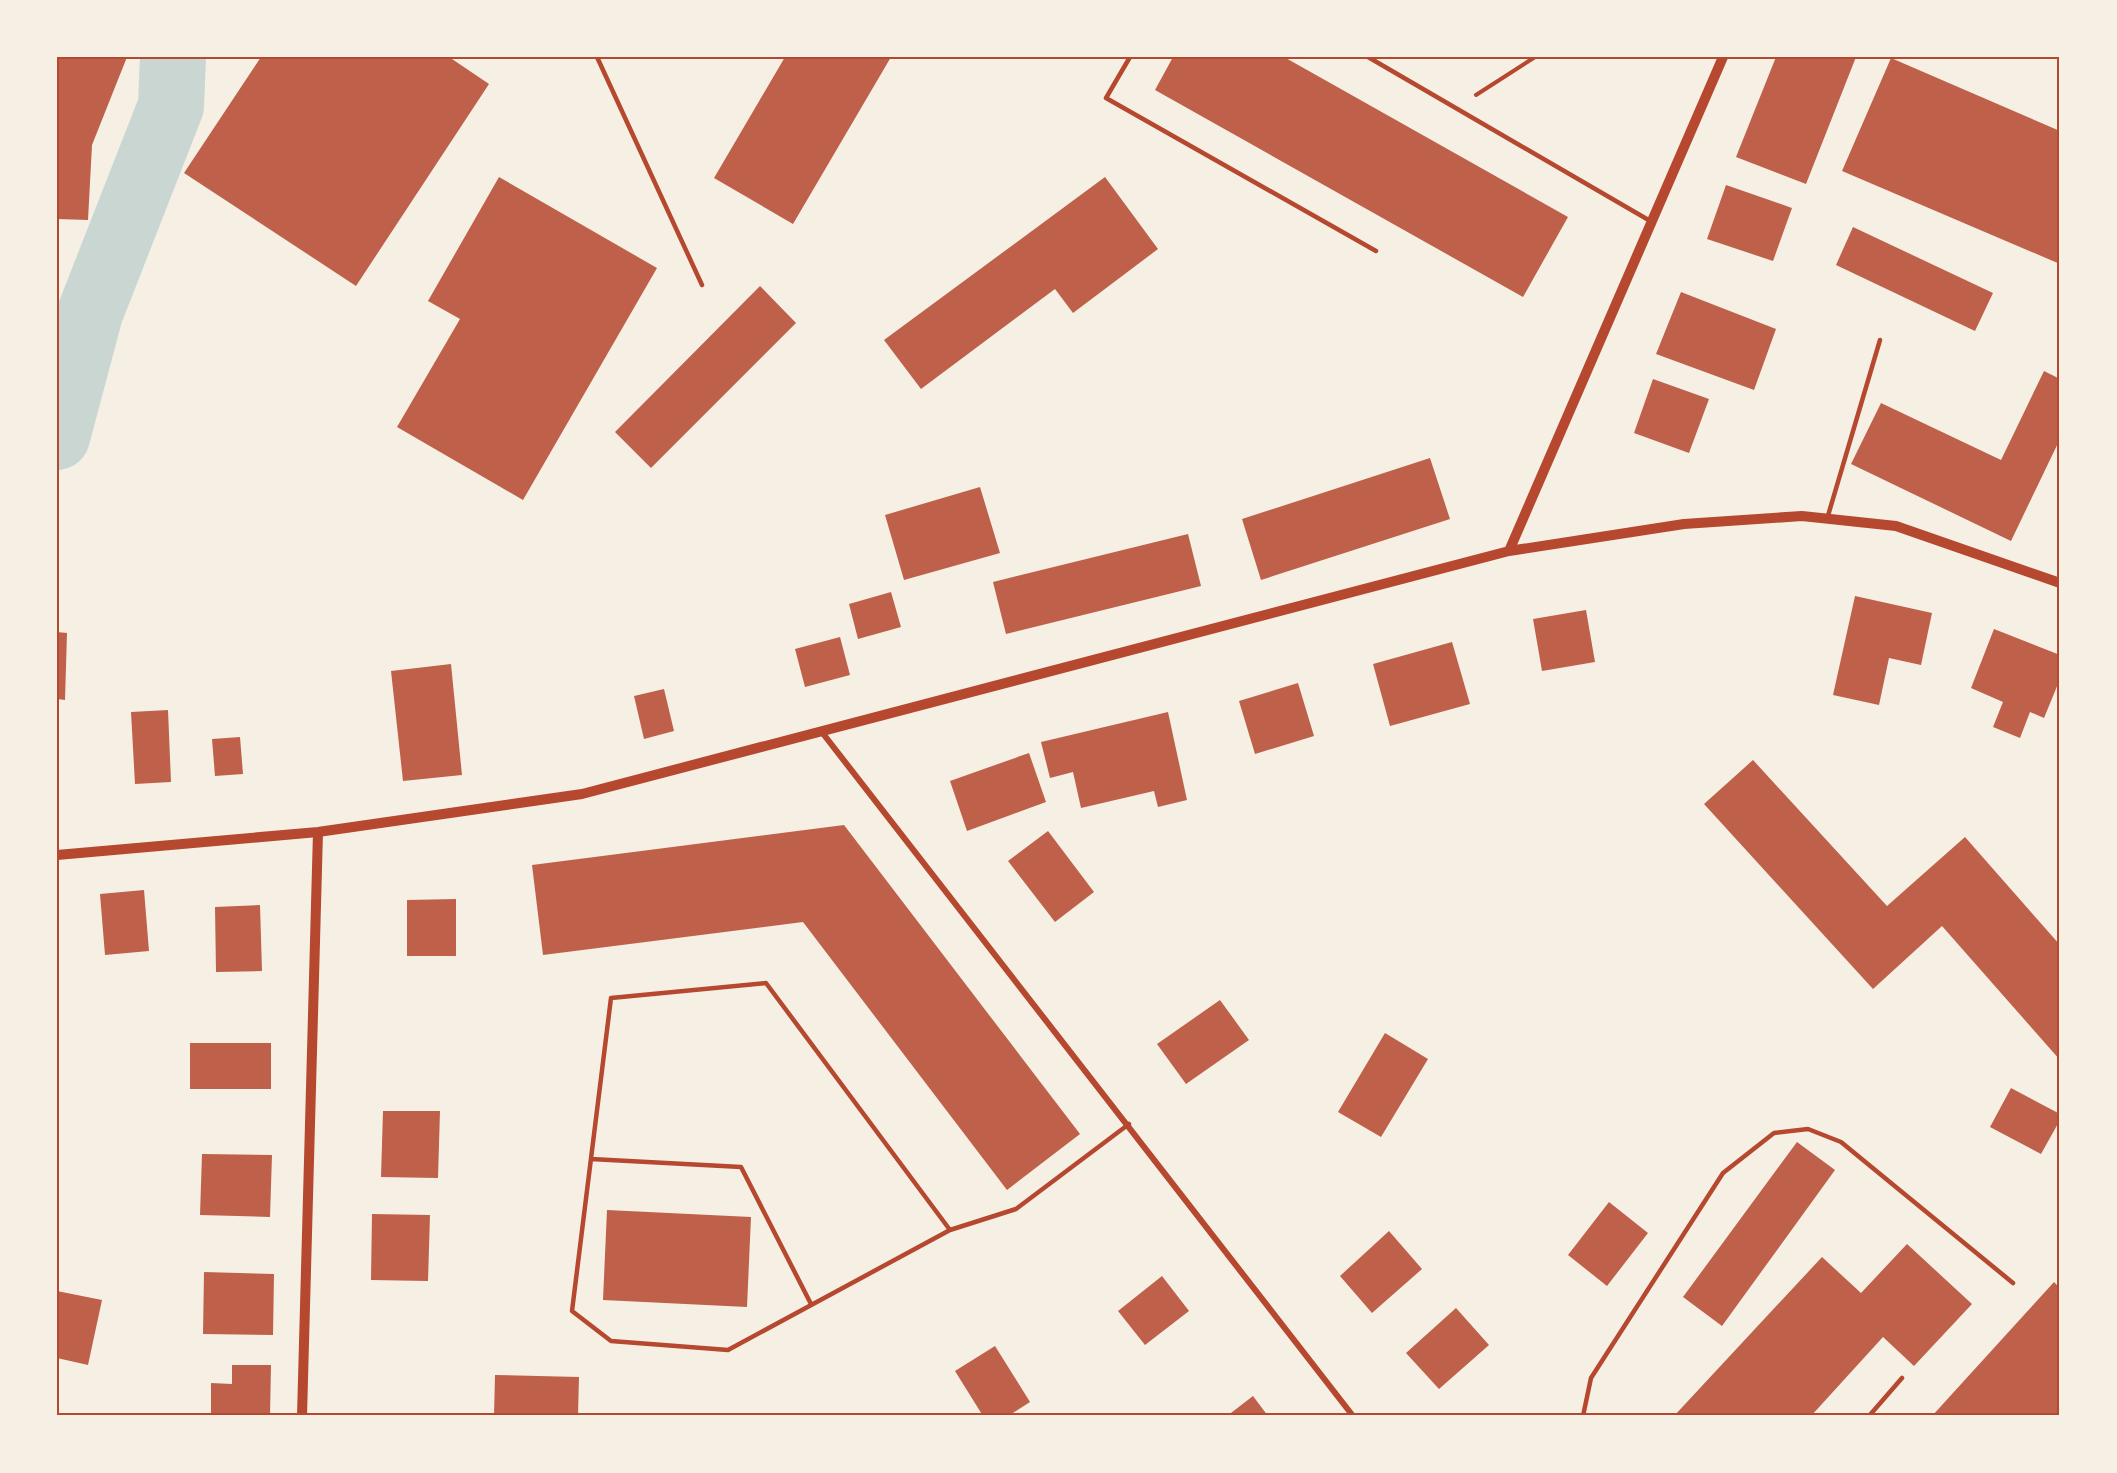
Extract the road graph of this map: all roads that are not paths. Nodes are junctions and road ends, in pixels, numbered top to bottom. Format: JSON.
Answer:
{"nodes":[{"id":1,"x":597,"y":57,"type":"edge"},
{"id":2,"x":1130,"y":57,"type":"edge"},
{"id":3,"x":1368,"y":57,"type":"edge"},
{"id":4,"x":1724,"y":57,"type":"edge"},
{"id":5,"x":1652,"y":222,"type":"junction"},
{"id":6,"x":1376,"y":251,"type":"dead end"},
{"id":7,"x":702,"y":285,"type":"dead end"},
{"id":8,"x":1880,"y":340,"type":"dead end"},
{"id":9,"x":1827,"y":519,"type":"junction"},
{"id":10,"x":1509,"y":551,"type":"junction"},
{"id":11,"x":2060,"y":583,"type":"edge"},
{"id":12,"x":820,"y":730,"type":"junction"},
{"id":13,"x":318,"y":832,"type":"junction"},
{"id":14,"x":57,"y":855,"type":"edge"},
{"id":15,"x":1129,"y":1124,"type":"junction"},
{"id":16,"x":591,"y":1159,"type":"junction"},
{"id":17,"x":950,"y":1230,"type":"junction"},
{"id":18,"x":2013,"y":1283,"type":"dead end"},
{"id":19,"x":811,"y":1304,"type":"junction"},
{"id":20,"x":1902,"y":1378,"type":"dead end"},
{"id":21,"x":302,"y":1416,"type":"edge"},
{"id":22,"x":1353,"y":1416,"type":"edge"},
{"id":23,"x":1583,"y":1416,"type":"edge"},
{"id":24,"x":1869,"y":1416,"type":"edge"}],
"edges":[{"from":1,"to":7,"type":"lane"},
{"from":2,"to":6,"type":"lane"},
{"from":3,"to":5,"type":"lane"},
{"from":4,"to":5,"type":"street"},
{"from":5,"to":10,"type":"street"},
{"from":8,"to":9,"type":"lane"},
{"from":9,"to":10,"type":"street"},
{"from":9,"to":11,"type":"street"},
{"from":10,"to":12,"type":"street"},
{"from":12,"to":13,"type":"street"},
{"from":12,"to":15,"type":"street"},
{"from":13,"to":14,"type":"street"},
{"from":13,"to":21,"type":"street"},
{"from":15,"to":17,"type":"lane"},
{"from":15,"to":22,"type":"street"},
{"from":16,"to":17,"type":"lane"},
{"from":16,"to":19,"type":"lane"},
{"from":16,"to":19,"type":"lane"},
{"from":17,"to":19,"type":"lane"},
{"from":18,"to":23,"type":"lane"},
{"from":20,"to":24,"type":"lane"}]}
